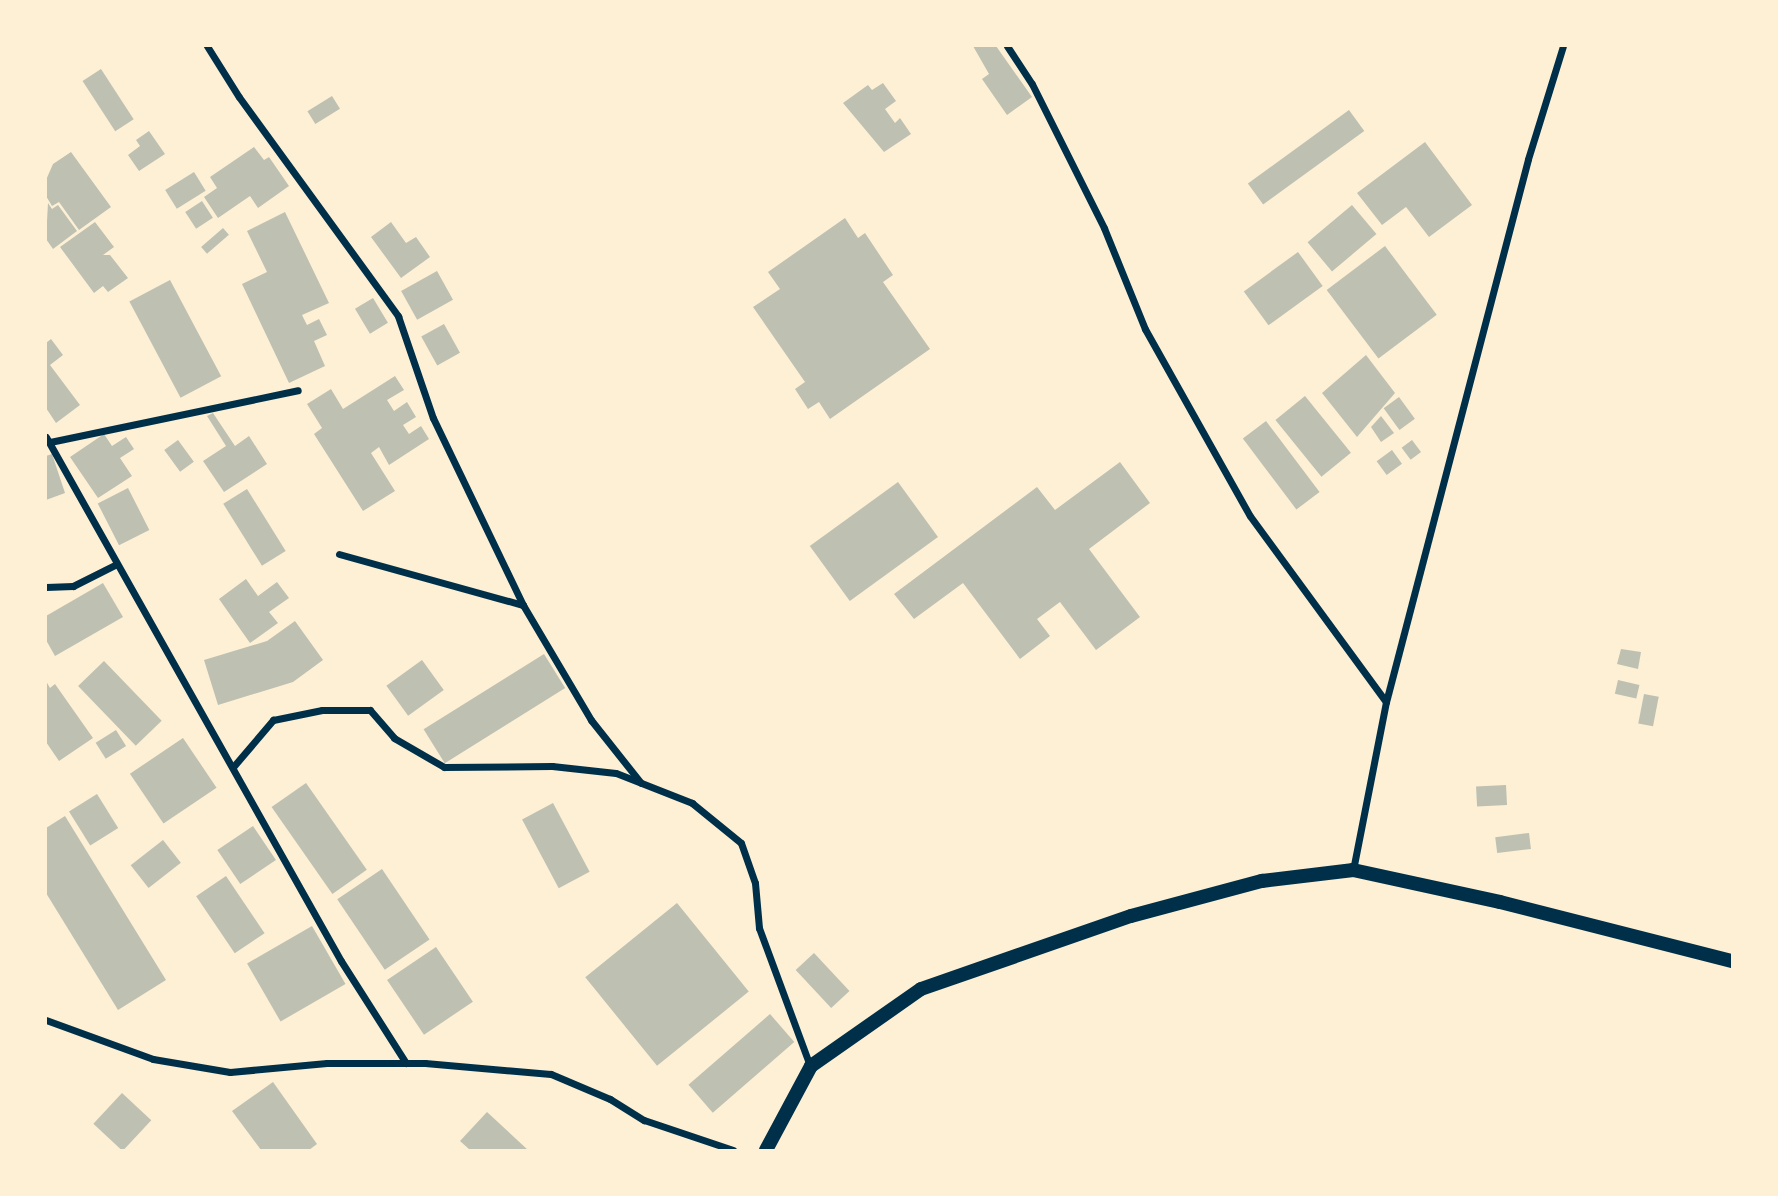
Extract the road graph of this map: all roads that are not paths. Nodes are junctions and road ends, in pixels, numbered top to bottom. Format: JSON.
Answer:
{"nodes":[{"id":1,"x":207,"y":46,"type":"edge"},
{"id":2,"x":1007,"y":46,"type":"edge"},
{"id":3,"x":1563,"y":46,"type":"edge"},
{"id":4,"x":299,"y":390,"type":"dead end"},
{"id":5,"x":48,"y":440,"type":"edge"},
{"id":6,"x":339,"y":554,"type":"dead end"},
{"id":7,"x":115,"y":565,"type":"junction"},
{"id":8,"x":46,"y":587,"type":"edge"},
{"id":9,"x":523,"y":605,"type":"junction"},
{"id":10,"x":1386,"y":702,"type":"junction"},
{"id":11,"x":233,"y":767,"type":"junction"},
{"id":12,"x":641,"y":783,"type":"junction"},
{"id":13,"x":1353,"y":870,"type":"junction"},
{"id":14,"x":1732,"y":961,"type":"edge"},
{"id":15,"x":46,"y":1020,"type":"edge"},
{"id":16,"x":406,"y":1063,"type":"junction"},
{"id":17,"x":811,"y":1066,"type":"junction"},
{"id":18,"x":733,"y":1150,"type":"edge"},
{"id":19,"x":766,"y":1150,"type":"edge"}],
"edges":[{"from":1,"to":9,"type":"street"},
{"from":2,"to":10,"type":"street"},
{"from":3,"to":10,"type":"street"},
{"from":4,"to":5,"type":"street"},
{"from":5,"to":7,"type":"street"},
{"from":6,"to":9,"type":"street"},
{"from":7,"to":8,"type":"street"},
{"from":7,"to":11,"type":"street"},
{"from":9,"to":12,"type":"street"},
{"from":10,"to":13,"type":"street"},
{"from":11,"to":12,"type":"street"},
{"from":11,"to":16,"type":"street"},
{"from":12,"to":17,"type":"street"},
{"from":13,"to":14,"type":"main road"},
{"from":13,"to":17,"type":"main road"},
{"from":15,"to":16,"type":"street"},
{"from":16,"to":18,"type":"street"},
{"from":17,"to":19,"type":"main road"}]}
